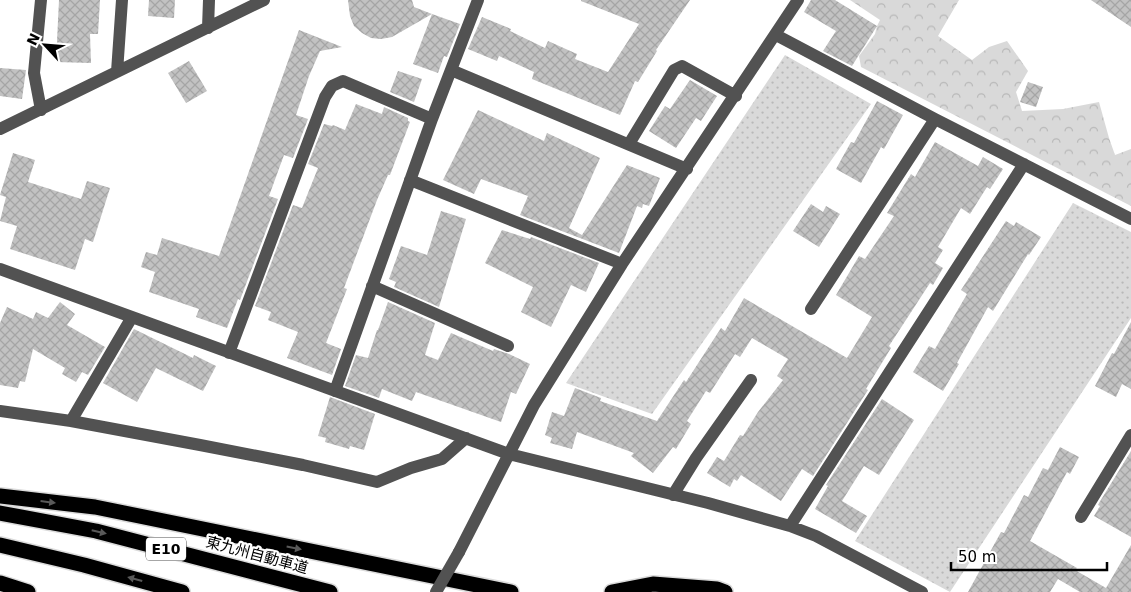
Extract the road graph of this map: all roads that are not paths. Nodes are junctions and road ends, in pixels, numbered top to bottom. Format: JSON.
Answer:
{"nodes":[{"id":1,"x":41,"y":0,"type":"edge"},
{"id":2,"x":122,"y":0,"type":"edge"},
{"id":3,"x":209,"y":0,"type":"edge"},
{"id":4,"x":264,"y":0,"type":"edge"},
{"id":5,"x":478,"y":0,"type":"edge"},
{"id":6,"x":798,"y":0,"type":"edge"},
{"id":7,"x":208,"y":28,"type":"junction"},
{"id":8,"x":776,"y":35,"type":"junction"},
{"id":9,"x":451,"y":70,"type":"junction"},
{"id":10,"x":117,"y":72,"type":"junction"},
{"id":11,"x":736,"y":96,"type":"junction"},
{"id":12,"x":41,"y":110,"type":"junction"},
{"id":13,"x":432,"y":119,"type":"junction"},
{"id":14,"x":935,"y":119,"type":"junction"},
{"id":15,"x":0,"y":130,"type":"edge"},
{"id":16,"x":629,"y":144,"type":"junction"},
{"id":17,"x":1024,"y":164,"type":"junction"},
{"id":18,"x":687,"y":169,"type":"junction"},
{"id":19,"x":410,"y":180,"type":"junction"},
{"id":20,"x":1131,"y":219,"type":"edge"},
{"id":21,"x":622,"y":264,"type":"junction"},
{"id":22,"x":0,"y":269,"type":"edge"},
{"id":23,"x":372,"y":286,"type":"junction"},
{"id":24,"x":811,"y":309,"type":"dead end"},
{"id":25,"x":132,"y":317,"type":"junction"},
{"id":26,"x":508,"y":346,"type":"dead end"},
{"id":27,"x":230,"y":352,"type":"junction"},
{"id":28,"x":751,"y":380,"type":"dead end"},
{"id":29,"x":335,"y":391,"type":"junction"},
{"id":30,"x":0,"y":411,"type":"edge"},
{"id":31,"x":72,"y":421,"type":"junction"},
{"id":32,"x":1131,"y":435,"type":"edge"},
{"id":33,"x":466,"y":438,"type":"junction"},
{"id":34,"x":509,"y":454,"type":"junction"},
{"id":35,"x":674,"y":495,"type":"junction"},
{"id":36,"x":0,"y":496,"type":"edge"},
{"id":37,"x":0,"y":513,"type":"edge"},
{"id":38,"x":1081,"y":517,"type":"dead end"},
{"id":39,"x":790,"y":526,"type":"junction"},
{"id":40,"x":0,"y":545,"type":"edge"},
{"id":41,"x":0,"y":583,"type":"edge"},
{"id":42,"x":721,"y":590,"type":"edge"},
{"id":43,"x":28,"y":592,"type":"edge"},
{"id":44,"x":182,"y":592,"type":"edge"},
{"id":45,"x":330,"y":592,"type":"edge"},
{"id":46,"x":436,"y":592,"type":"edge"},
{"id":47,"x":511,"y":592,"type":"edge"},
{"id":48,"x":612,"y":592,"type":"edge"},
{"id":49,"x":922,"y":592,"type":"edge"}],
"edges":[{"from":1,"to":12,"type":"street"},
{"from":2,"to":10,"type":"street"},
{"from":3,"to":7,"type":"street"},
{"from":4,"to":7,"type":"street"},
{"from":5,"to":9,"type":"street"},
{"from":6,"to":8,"type":"street"},
{"from":7,"to":10,"type":"street"},
{"from":8,"to":11,"type":"street"},
{"from":8,"to":14,"type":"street"},
{"from":9,"to":13,"type":"street"},
{"from":9,"to":16,"type":"street"},
{"from":10,"to":12,"type":"street"},
{"from":11,"to":16,"type":"street"},
{"from":11,"to":18,"type":"street"},
{"from":12,"to":15,"type":"street"},
{"from":13,"to":19,"type":"street"},
{"from":13,"to":27,"type":"street"},
{"from":14,"to":17,"type":"street"},
{"from":14,"to":24,"type":"street"},
{"from":16,"to":18,"type":"street"},
{"from":17,"to":20,"type":"street"},
{"from":17,"to":39,"type":"street"},
{"from":18,"to":21,"type":"street"},
{"from":19,"to":21,"type":"street"},
{"from":19,"to":23,"type":"street"},
{"from":21,"to":34,"type":"street"},
{"from":22,"to":25,"type":"street"},
{"from":23,"to":26,"type":"street"},
{"from":23,"to":29,"type":"street"},
{"from":25,"to":27,"type":"street"},
{"from":25,"to":31,"type":"street"},
{"from":27,"to":29,"type":"street"},
{"from":28,"to":35,"type":"street"},
{"from":29,"to":33,"type":"street"},
{"from":30,"to":31,"type":"street"},
{"from":31,"to":33,"type":"street"},
{"from":32,"to":38,"type":"street"},
{"from":33,"to":34,"type":"street"},
{"from":34,"to":35,"type":"street"},
{"from":34,"to":46,"type":"street","bridge":true},
{"from":35,"to":39,"type":"street"},
{"from":36,"to":47,"type":"highway","one_way":true},
{"from":37,"to":45,"type":"highway","name":"東九州自動車道","number":"E10","one_way":true},
{"from":39,"to":49,"type":"street"},
{"from":44,"to":40,"type":"highway","number":"E10","one_way":true},
{"from":41,"to":43,"type":"highway"},
{"from":42,"to":48,"type":"highway"}]}
